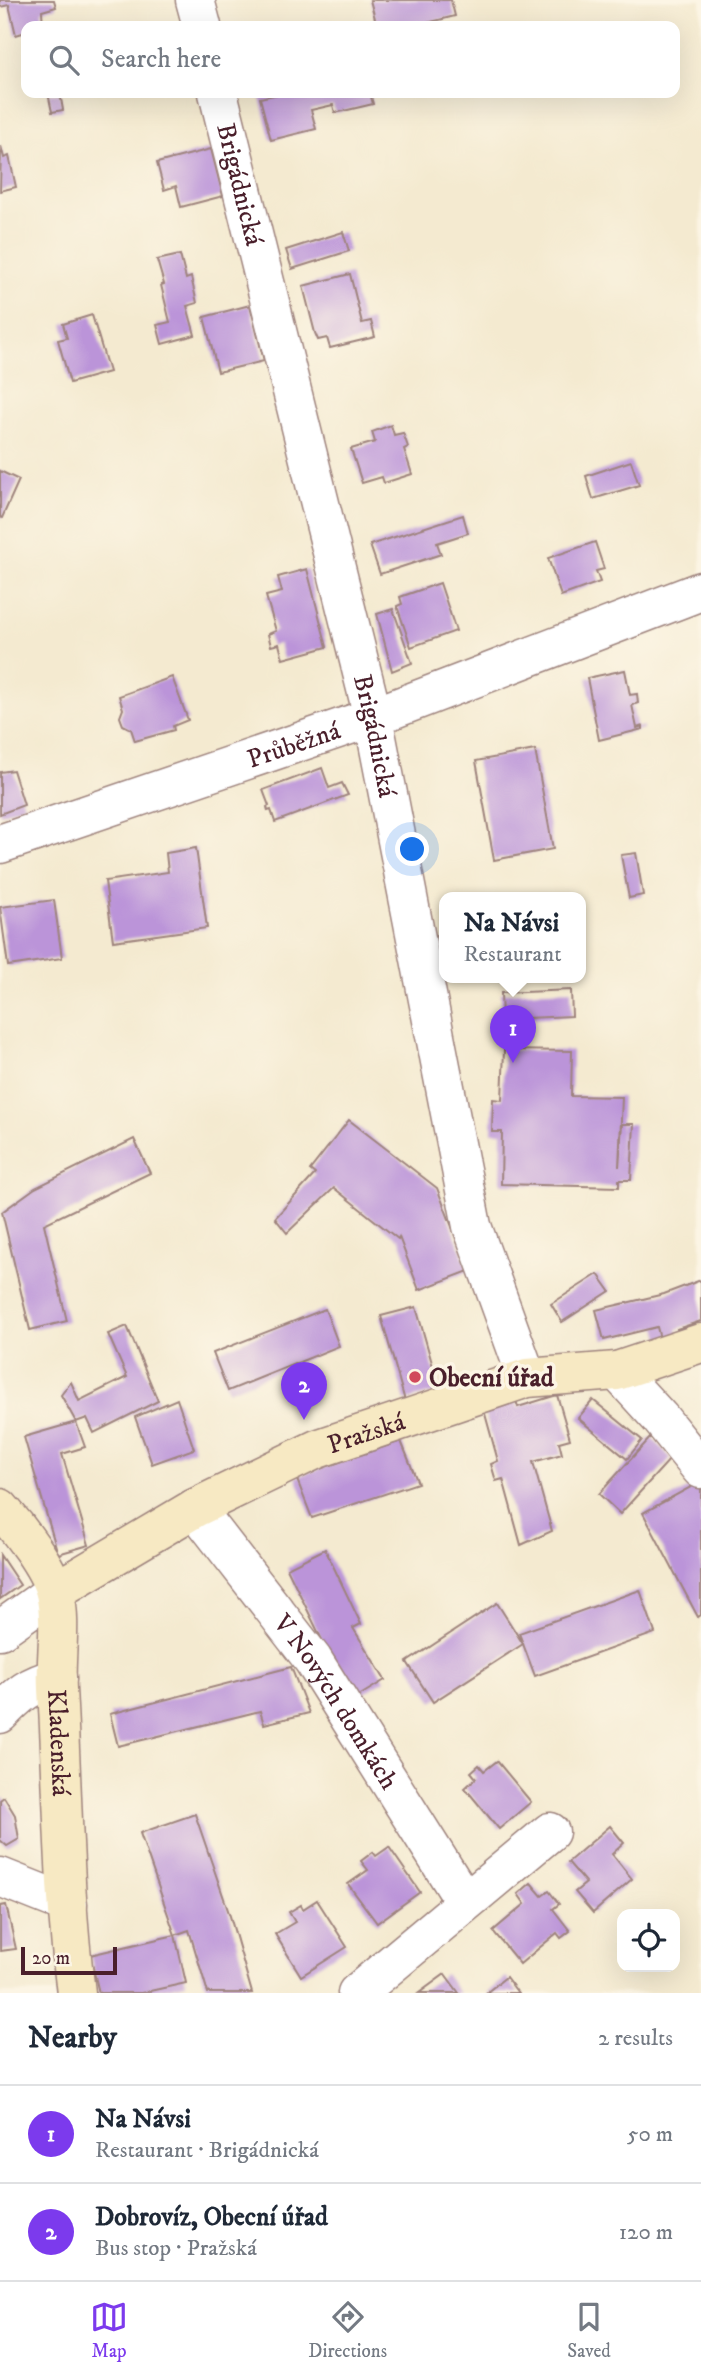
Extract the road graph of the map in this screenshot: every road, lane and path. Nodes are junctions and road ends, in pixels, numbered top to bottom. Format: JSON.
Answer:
{"nodes":[{"id":1,"x":195,"y":0,"type":"edge"},
{"id":2,"x":201,"y":21,"type":"edge"},
{"id":3,"x":219,"y":98,"type":"edge"},
{"id":4,"x":701,"y":591,"type":"edge"},
{"id":5,"x":373,"y":717,"type":"junction"},
{"id":6,"x":0,"y":844,"type":"edge"},
{"id":7,"x":701,"y":1343,"type":"edge"},
{"id":8,"x":617,"y":1371,"type":"junction"},
{"id":9,"x":527,"y":1378,"type":"junction"},
{"id":10,"x":701,"y":1469,"type":"edge"},
{"id":11,"x":195,"y":1508,"type":"junction"},
{"id":12,"x":4,"y":1515,"type":"edge"},
{"id":13,"x":55,"y":1591,"type":"junction"},
{"id":14,"x":0,"y":1630,"type":"edge"},
{"id":15,"x":57,"y":1678,"type":"junction"},
{"id":16,"x":0,"y":1714,"type":"edge"},
{"id":17,"x":550,"y":1832,"type":"dead end"},
{"id":18,"x":0,"y":1877,"type":"edge"},
{"id":19,"x":465,"y":1902,"type":"junction"},
{"id":20,"x":68,"y":1904,"type":"junction"},
{"id":21,"x":76,"y":1993,"type":"edge"},
{"id":22,"x":357,"y":1993,"type":"edge"}],
"edges":[{"from":1,"to":2,"type":"street"},
{"from":3,"to":5,"type":"street","name":"Brigádnická"},
{"from":4,"to":5,"type":"street","name":"Průběžná"},
{"from":5,"to":6,"type":"street","name":"Průběžná"},
{"from":5,"to":9,"type":"street","name":"Brigádnická"},
{"from":7,"to":8,"type":"street","name":"Pražská"},
{"from":8,"to":9,"type":"street","name":"Pražská"},
{"from":8,"to":10,"type":"street"},
{"from":9,"to":11,"type":"street","name":"Pražská"},
{"from":11,"to":13,"type":"street","name":"Pražská"},
{"from":11,"to":19,"type":"street","name":"V Nových domkách"},
{"from":12,"to":13,"type":"street","name":"Kladenská"},
{"from":13,"to":14,"type":"street"},
{"from":13,"to":15,"type":"street","name":"Kladenská"},
{"from":15,"to":16,"type":"street"},
{"from":15,"to":20,"type":"street","name":"Kladenská"},
{"from":17,"to":19,"type":"street"},
{"from":18,"to":20,"type":"street"},
{"from":19,"to":22,"type":"street"},
{"from":20,"to":21,"type":"street","name":"Kladenská"}]}
